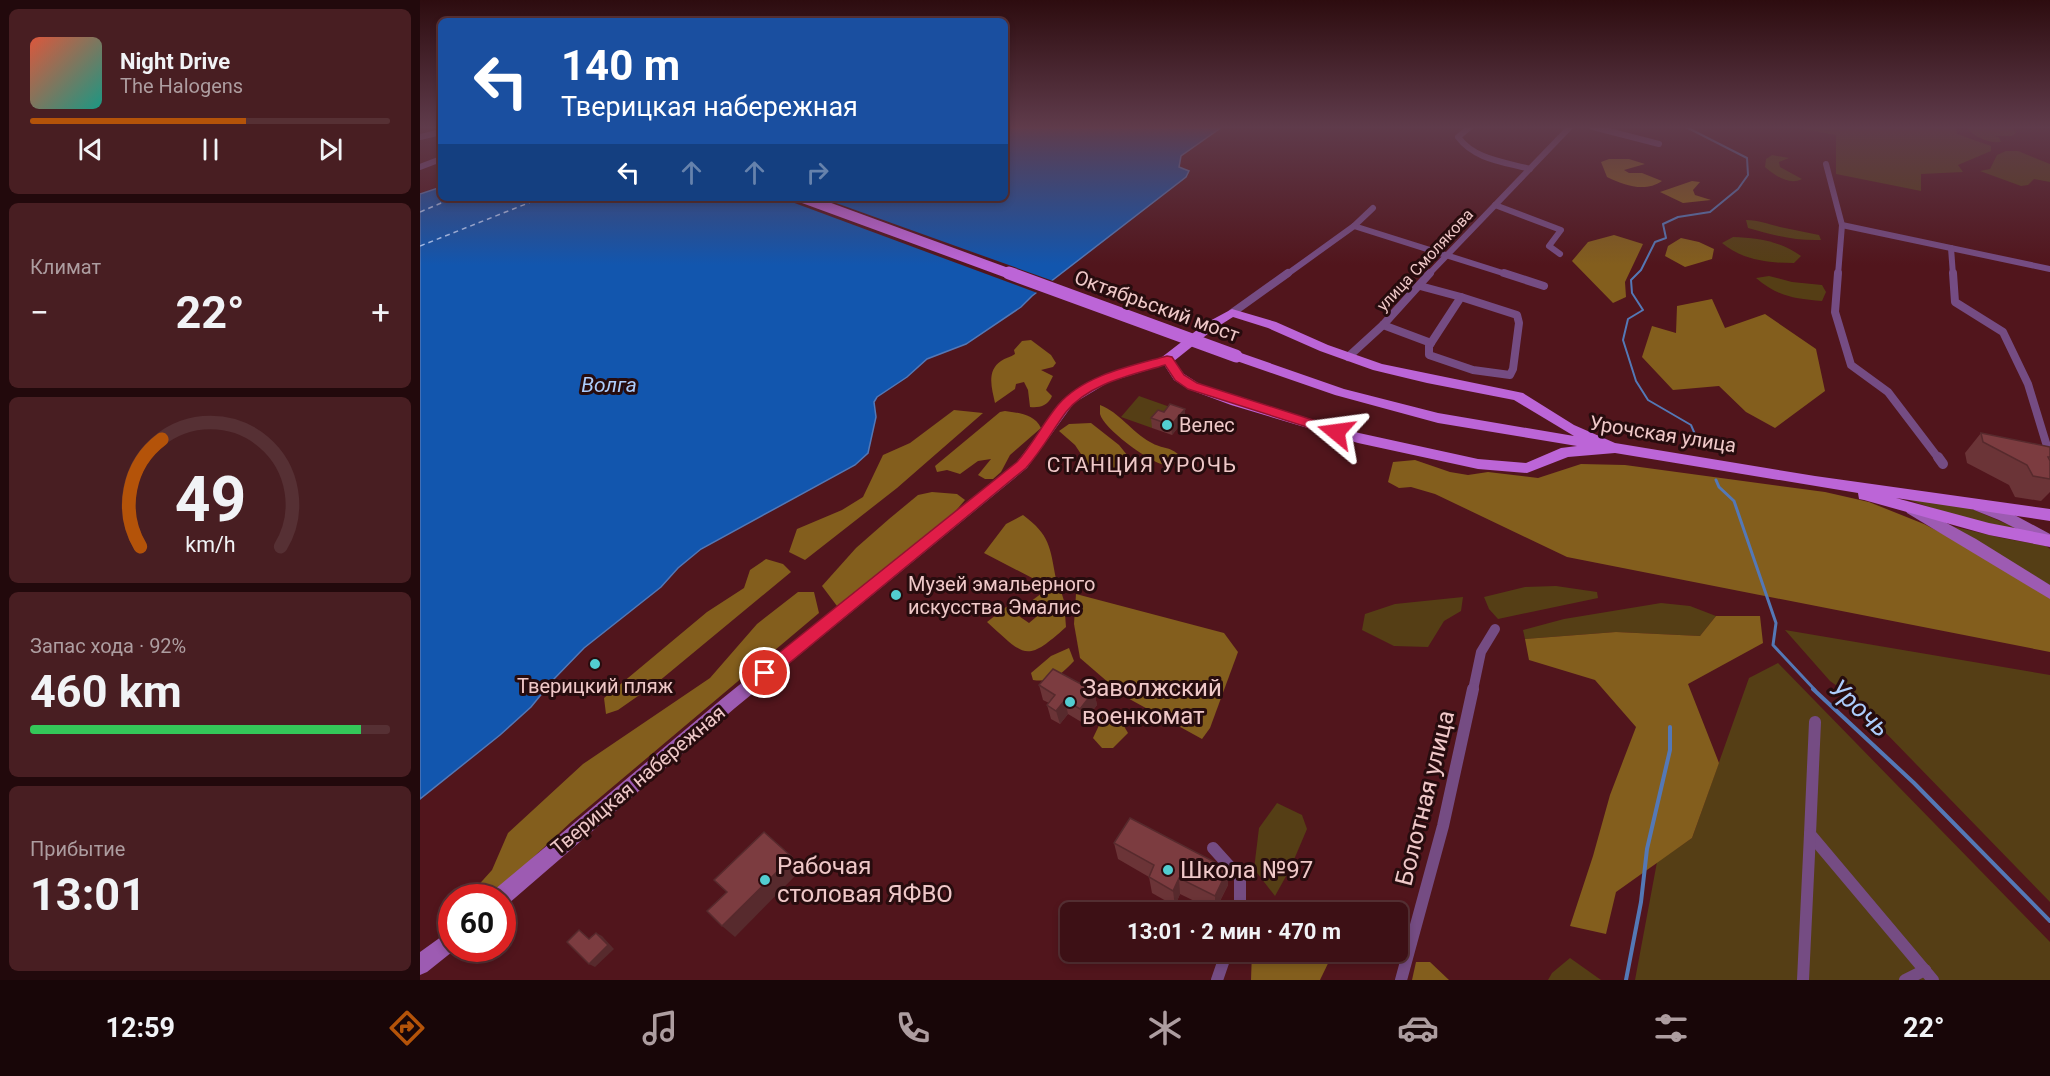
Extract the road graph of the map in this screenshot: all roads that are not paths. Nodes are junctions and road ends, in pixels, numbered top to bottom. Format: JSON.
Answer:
{"nodes":[{"id":1,"x":1526,"y":173,"type":"edge"},
{"id":2,"x":1828,"y":173,"type":"edge"},
{"id":3,"x":811,"y":201,"type":"edge"},
{"id":4,"x":1495,"y":205,"type":"junction"},
{"id":5,"x":1373,"y":208,"type":"dead end"},
{"id":6,"x":1842,"y":225,"type":"junction"},
{"id":7,"x":1354,"y":226,"type":"junction"},
{"id":8,"x":1951,"y":248,"type":"junction"},
{"id":9,"x":1447,"y":254,"type":"junction"},
{"id":10,"x":1560,"y":254,"type":"dead end"},
{"id":11,"x":2050,"y":269,"type":"edge"},
{"id":12,"x":1420,"y":286,"type":"junction"},
{"id":13,"x":1544,"y":286,"type":"dead end"},
{"id":14,"x":1461,"y":296,"type":"junction"},
{"id":15,"x":1232,"y":313,"type":"junction"},
{"id":16,"x":1383,"y":325,"type":"junction"},
{"id":17,"x":1431,"y":343,"type":"junction"},
{"id":18,"x":1348,"y":357,"type":"junction"},
{"id":19,"x":1167,"y":360,"type":"junction"},
{"id":20,"x":1531,"y":402,"type":"junction"},
{"id":21,"x":1503,"y":429,"type":"junction"},
{"id":22,"x":1614,"y":448,"type":"junction"},
{"id":23,"x":2050,"y":456,"type":"edge"},
{"id":24,"x":1943,"y":464,"type":"dead end"},
{"id":25,"x":1533,"y":466,"type":"junction"},
{"id":26,"x":1815,"y":481,"type":"junction"},
{"id":27,"x":1969,"y":502,"type":"junction"},
{"id":28,"x":1907,"y":507,"type":"junction"},
{"id":29,"x":2050,"y":515,"type":"edge"},
{"id":30,"x":2050,"y":541,"type":"edge"},
{"id":31,"x":2050,"y":593,"type":"edge"},
{"id":32,"x":1495,"y":629,"type":"dead end"},
{"id":33,"x":1815,"y":722,"type":"dead end"},
{"id":34,"x":1810,"y":834,"type":"junction"},
{"id":35,"x":1213,"y":848,"type":"dead end"},
{"id":36,"x":516,"y":884,"type":"edge"},
{"id":37,"x":1240,"y":902,"type":"edge"},
{"id":38,"x":438,"y":950,"type":"edge"},
{"id":39,"x":1223,"y":962,"type":"edge"},
{"id":40,"x":420,"y":965,"type":"edge"},
{"id":41,"x":1929,"y":975,"type":"edge"},
{"id":42,"x":1217,"y":980,"type":"edge"},
{"id":43,"x":1401,"y":980,"type":"edge"},
{"id":44,"x":1803,"y":980,"type":"edge"},
{"id":45,"x":1905,"y":980,"type":"edge"}],
"edges":[{"from":1,"to":4,"type":"street","name":"улица Смолякова"},
{"from":2,"to":6,"type":"street"},
{"from":3,"to":21,"type":"main road","name":"Октябрьский мост","bridge":true},
{"from":4,"to":9,"type":"street","name":"улица Смолякова"},
{"from":4,"to":10,"type":"street"},
{"from":5,"to":7,"type":"street"},
{"from":6,"to":8,"type":"street"},
{"from":6,"to":24,"type":"street"},
{"from":7,"to":9,"type":"street"},
{"from":7,"to":15,"type":"street"},
{"from":8,"to":11,"type":"street"},
{"from":8,"to":23,"type":"street"},
{"from":9,"to":12,"type":"street","name":"улица Смолякова"},
{"from":9,"to":13,"type":"street"},
{"from":12,"to":14,"type":"street"},
{"from":12,"to":16,"type":"street","name":"улица Смолякова"},
{"from":14,"to":17,"type":"street"},
{"from":14,"to":17,"type":"street"},
{"from":15,"to":18,"type":"main road"},
{"from":15,"to":19,"type":"main road"},
{"from":16,"to":17,"type":"street"},
{"from":16,"to":18,"type":"street","name":"улица Смолякова"},
{"from":18,"to":20,"type":"main road"},
{"from":19,"to":25,"type":"main road"},
{"from":19,"to":36,"type":"street","name":"Тверицкая набережная"},
{"from":20,"to":21,"type":"main road"},
{"from":20,"to":22,"type":"main road"},
{"from":21,"to":22,"type":"main road","name":"Урочская улица"},
{"from":21,"to":25,"type":"main road"},
{"from":22,"to":25,"type":"main road"},
{"from":22,"to":26,"type":"main road","name":"Урочская улица"},
{"from":26,"to":27,"type":"main road","name":"Урочская улица"},
{"from":26,"to":28,"type":"main road","name":"Урочская улица"},
{"from":27,"to":29,"type":"main road","name":"Урочская улица"},
{"from":27,"to":30,"type":"street"},
{"from":28,"to":30,"type":"main road","name":"Урочская улица"},
{"from":28,"to":31,"type":"street"},
{"from":32,"to":43,"type":"street","name":"Болотная улица"},
{"from":33,"to":34,"type":"street"},
{"from":34,"to":41,"type":"street"},
{"from":34,"to":44,"type":"street"},
{"from":35,"to":37,"type":"street"},
{"from":38,"to":40,"type":"street"},
{"from":39,"to":42,"type":"street"},
{"from":41,"to":45,"type":"street"}]}
